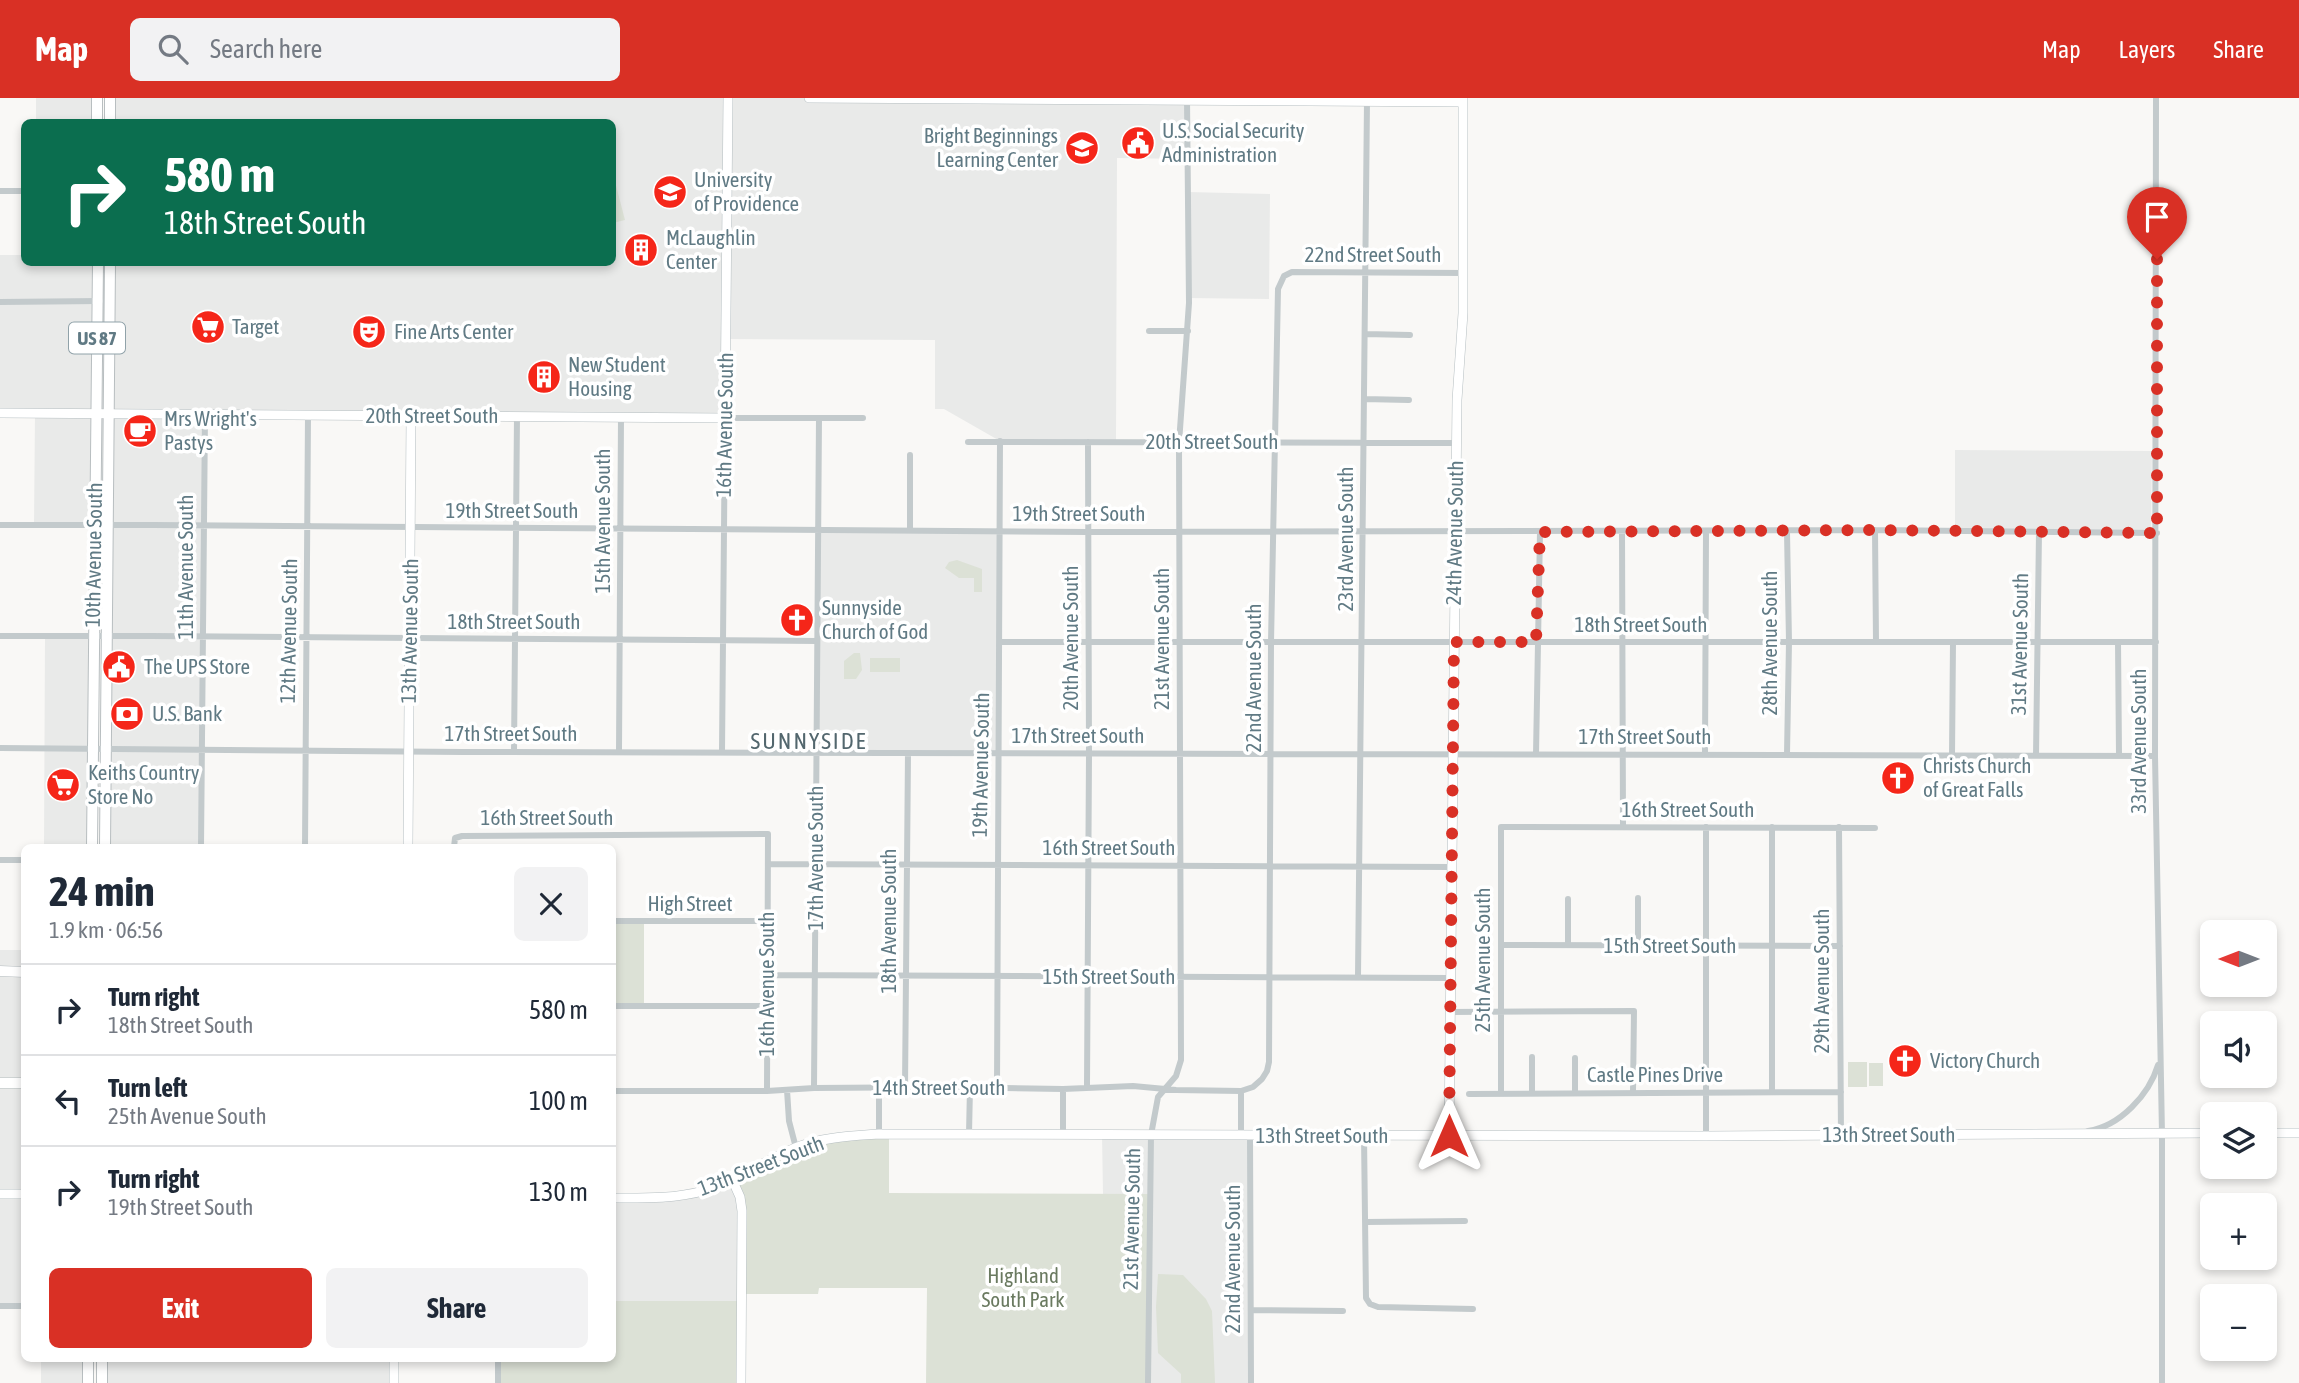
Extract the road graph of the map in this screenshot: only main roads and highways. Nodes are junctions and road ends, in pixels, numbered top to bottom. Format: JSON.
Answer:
{"nodes":[{"id":1,"x":97,"y":98,"type":"edge"},
{"id":2,"x":110,"y":98,"type":"edge"},
{"id":3,"x":97,"y":119,"type":"edge"},
{"id":4,"x":110,"y":119,"type":"edge"},
{"id":5,"x":98,"y":266,"type":"edge"},
{"id":6,"x":110,"y":266,"type":"edge"},
{"id":7,"x":92,"y":844,"type":"edge"},
{"id":8,"x":105,"y":844,"type":"edge"},
{"id":9,"x":0,"y":971,"type":"edge"},
{"id":10,"x":21,"y":972,"type":"edge"},
{"id":11,"x":0,"y":1083,"type":"edge"},
{"id":12,"x":21,"y":1083,"type":"edge"},
{"id":13,"x":88,"y":1362,"type":"edge"},
{"id":14,"x":102,"y":1362,"type":"edge"},
{"id":15,"x":88,"y":1383,"type":"edge"},
{"id":16,"x":102,"y":1383,"type":"edge"}],
"edges":[{"from":1,"to":3,"type":"highway"},
{"from":2,"to":4,"type":"highway"},
{"from":5,"to":7,"type":"highway","name":"10th Avenue South","number":"US 87"},
{"from":6,"to":8,"type":"highway","name":"10th Avenue South","number":"US 87"},
{"from":9,"to":10,"type":"main road"},
{"from":11,"to":12,"type":"main road"},
{"from":13,"to":15,"type":"highway"},
{"from":14,"to":16,"type":"highway"}]}
